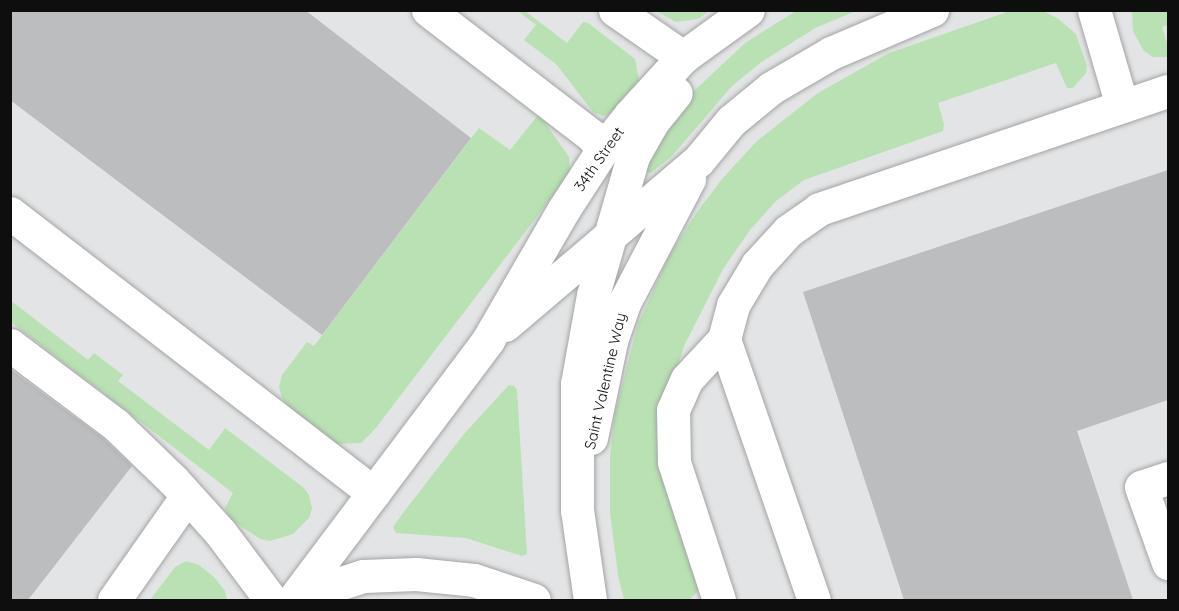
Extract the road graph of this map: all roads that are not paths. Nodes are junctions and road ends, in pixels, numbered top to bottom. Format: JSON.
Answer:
{"nodes":[{"id":1,"x":428,"y":10,"type":"edge"},
{"id":2,"x":615,"y":10,"type":"edge"},
{"id":3,"x":748,"y":10,"type":"edge"},
{"id":4,"x":764,"y":10,"type":"edge"},
{"id":5,"x":932,"y":10,"type":"edge"},
{"id":6,"x":1094,"y":10,"type":"edge"},
{"id":7,"x":683,"y":57,"type":"junction"},
{"id":8,"x":1168,"y":91,"type":"edge"},
{"id":9,"x":1122,"y":106,"type":"junction"},
{"id":10,"x":603,"y":149,"type":"junction"},
{"id":11,"x":698,"y":161,"type":"junction"},
{"id":12,"x":10,"y":213,"type":"edge"},
{"id":13,"x":609,"y":239,"type":"junction"},
{"id":14,"x":724,"y":339,"type":"junction"},
{"id":15,"x":488,"y":340,"type":"junction"},
{"id":16,"x":10,"y":345,"type":"edge"},
{"id":17,"x":577,"y":384,"type":"joint"},
{"id":18,"x":1168,"y":478,"type":"edge"},
{"id":19,"x":374,"y":493,"type":"junction"},
{"id":20,"x":187,"y":496,"type":"junction"},
{"id":21,"x":577,"y":510,"type":"junction"},
{"id":22,"x":1168,"y":563,"type":"edge"},
{"id":23,"x":114,"y":600,"type":"edge"},
{"id":24,"x":271,"y":600,"type":"edge"},
{"id":25,"x":293,"y":600,"type":"edge"},
{"id":26,"x":305,"y":600,"type":"edge"},
{"id":27,"x":534,"y":600,"type":"edge"},
{"id":28,"x":590,"y":600,"type":"edge"},
{"id":29,"x":719,"y":600,"type":"edge"},
{"id":30,"x":814,"y":600,"type":"edge"}],
"edges":[{"from":1,"to":10,"type":"street"},
{"from":2,"to":7,"type":"street"},
{"from":3,"to":7,"type":"street","name":"34th Street"},
{"from":4,"to":13,"type":"street","name":"34th Street"},
{"from":5,"to":11,"type":"street","name":"34th Street"},
{"from":6,"to":9,"type":"street"},
{"from":7,"to":10,"type":"street","name":"34th Street"},
{"from":8,"to":9,"type":"street"},
{"from":9,"to":14,"type":"street"},
{"from":10,"to":15,"type":"street","name":"34th Street"},
{"from":11,"to":13,"type":"street","name":"34th Street"},
{"from":11,"to":21,"type":"street","name":"Saint Valentine Way"},
{"from":12,"to":19,"type":"street"},
{"from":13,"to":15,"type":"street","name":"34th Street"},
{"from":13,"to":17,"type":"street","name":"34th Street"},
{"from":14,"to":29,"type":"street"},
{"from":14,"to":30,"type":"street"},
{"from":15,"to":19,"type":"street","name":"34th Street"},
{"from":16,"to":20,"type":"street"},
{"from":17,"to":21,"type":"street","name":"Saint Valentine Way"},
{"from":18,"to":22,"type":"street"},
{"from":19,"to":25,"type":"street","name":"34th Street"},
{"from":20,"to":23,"type":"street"},
{"from":20,"to":24,"type":"street"},
{"from":21,"to":28,"type":"street","name":"Saint Valentine Way"},
{"from":26,"to":27,"type":"street"}]}
